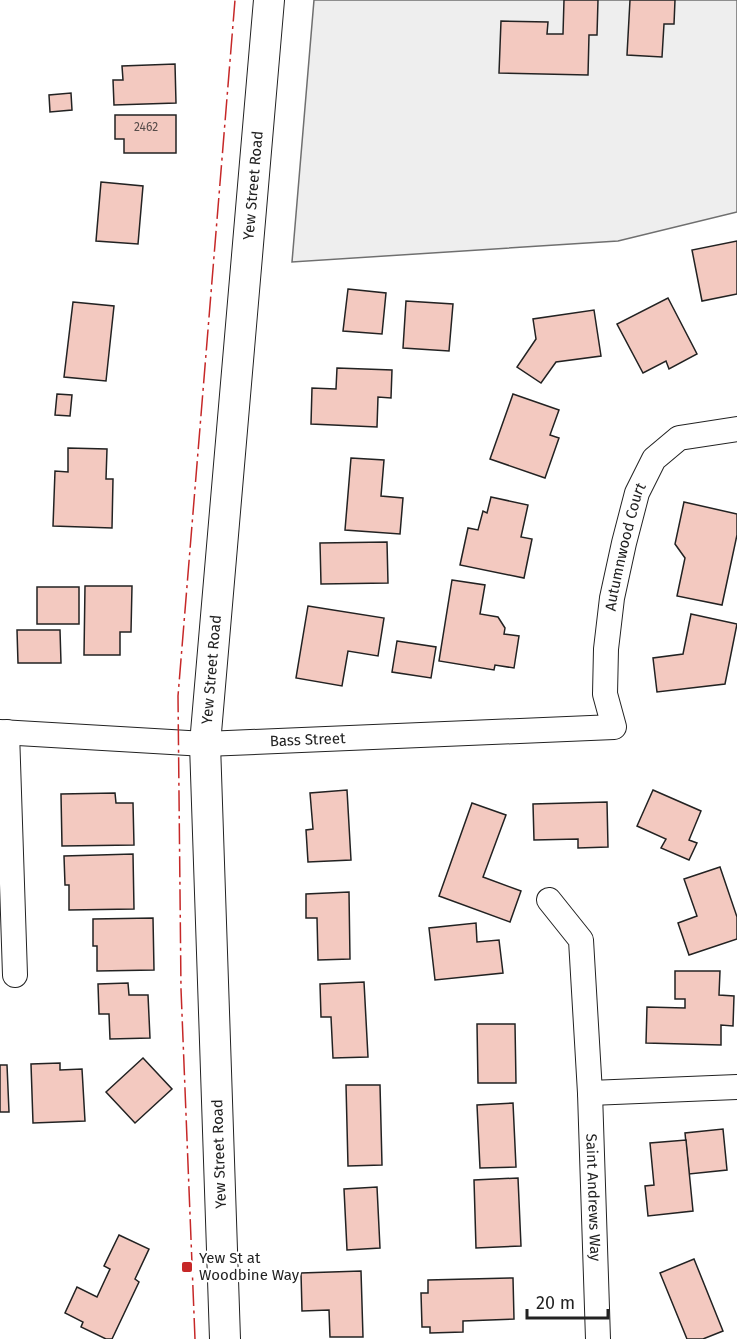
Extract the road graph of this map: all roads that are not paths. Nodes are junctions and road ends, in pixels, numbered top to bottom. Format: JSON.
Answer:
{"nodes":[{"id":1,"x":269,"y":0,"type":"edge"},
{"id":2,"x":737,"y":429,"type":"edge"},
{"id":3,"x":614,"y":727,"type":"joint"},
{"id":4,"x":4,"y":732,"type":"edge"},
{"id":5,"x":205,"y":744,"type":"junction"},
{"id":6,"x":549,"y":900,"type":"dead end"},
{"id":7,"x":15,"y":975,"type":"dead end"},
{"id":8,"x":737,"y":1087,"type":"edge"},
{"id":9,"x":590,"y":1092,"type":"junction"},
{"id":10,"x":225,"y":1339,"type":"edge"},
{"id":11,"x":598,"y":1339,"type":"edge"}],
"edges":[{"from":1,"to":5,"type":"street","name":"Yew Street Road"},
{"from":2,"to":3,"type":"street","name":"Autumnwood Court"},
{"from":3,"to":5,"type":"street","name":"Bass Street"},
{"from":4,"to":5,"type":"street","name":"Bass Street"},
{"from":4,"to":7,"type":"street"},
{"from":5,"to":10,"type":"street","name":"Yew Street Road"},
{"from":6,"to":9,"type":"street","name":"Saint Andrews Way"},
{"from":8,"to":9,"type":"street"},
{"from":9,"to":11,"type":"street","name":"Saint Andrews Way"}]}
